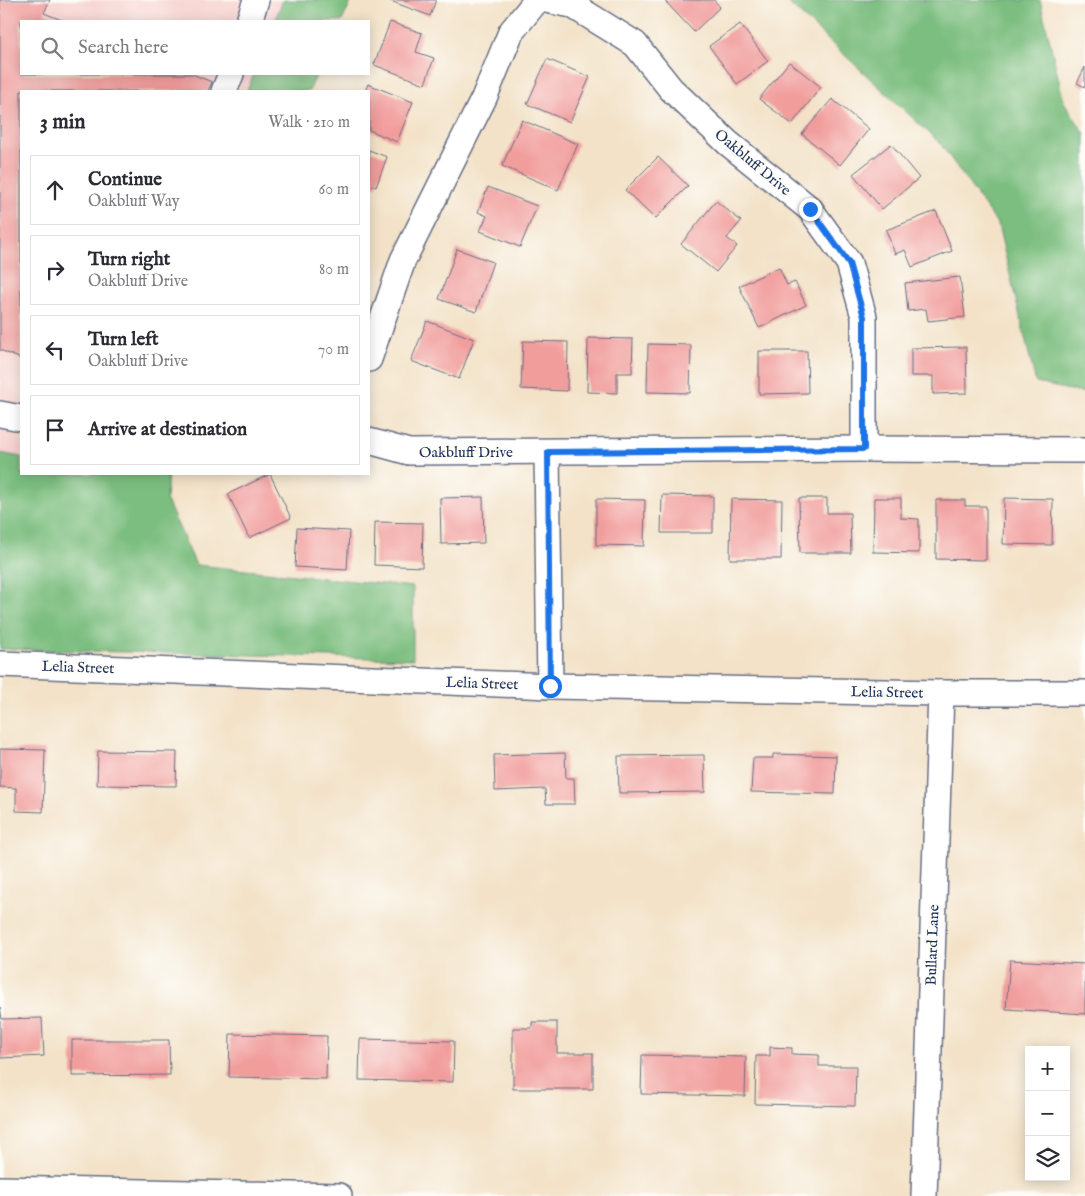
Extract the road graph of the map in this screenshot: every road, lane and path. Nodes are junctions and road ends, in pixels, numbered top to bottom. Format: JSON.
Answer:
{"nodes":[{"id":1,"x":256,"y":0,"type":"edge"},
{"id":2,"x":537,"y":0,"type":"edge"},
{"id":3,"x":546,"y":0,"type":"edge"},
{"id":4,"x":249,"y":20,"type":"edge"},
{"id":5,"x":231,"y":75,"type":"edge"},
{"id":6,"x":224,"y":90,"type":"edge"},
{"id":7,"x":370,"y":356,"type":"edge"},
{"id":8,"x":0,"y":414,"type":"edge"},
{"id":9,"x":20,"y":418,"type":"edge"},
{"id":10,"x":370,"y":440,"type":"edge"},
{"id":11,"x":864,"y":449,"type":"junction"},
{"id":12,"x":1085,"y":450,"type":"edge"},
{"id":13,"x":548,"y":452,"type":"junction"},
{"id":14,"x":0,"y":664,"type":"edge"},
{"id":15,"x":550,"y":686,"type":"junction"},
{"id":16,"x":941,"y":693,"type":"junction"},
{"id":17,"x":1085,"y":694,"type":"edge"},
{"id":18,"x":0,"y":1189,"type":"edge"},
{"id":19,"x":339,"y":1196,"type":"edge"},
{"id":20,"x":924,"y":1196,"type":"edge"}],
"edges":[{"from":1,"to":4,"type":"street"},
{"from":2,"to":7,"type":"street"},
{"from":3,"to":11,"type":"street","name":"Oakbluff Drive"},
{"from":5,"to":6,"type":"street"},
{"from":8,"to":9,"type":"street"},
{"from":10,"to":13,"type":"street","name":"Oakbluff Drive"},
{"from":11,"to":12,"type":"street","name":"Oakbluff Drive"},
{"from":11,"to":13,"type":"street","name":"Oakbluff Drive"},
{"from":13,"to":15,"type":"street"},
{"from":14,"to":15,"type":"street","name":"Lelia Street"},
{"from":15,"to":16,"type":"street","name":"Lelia Street"},
{"from":16,"to":17,"type":"street","name":"Lelia Street"},
{"from":16,"to":20,"type":"street","name":"Bullard Lane"},
{"from":18,"to":19,"type":"street"}]}
